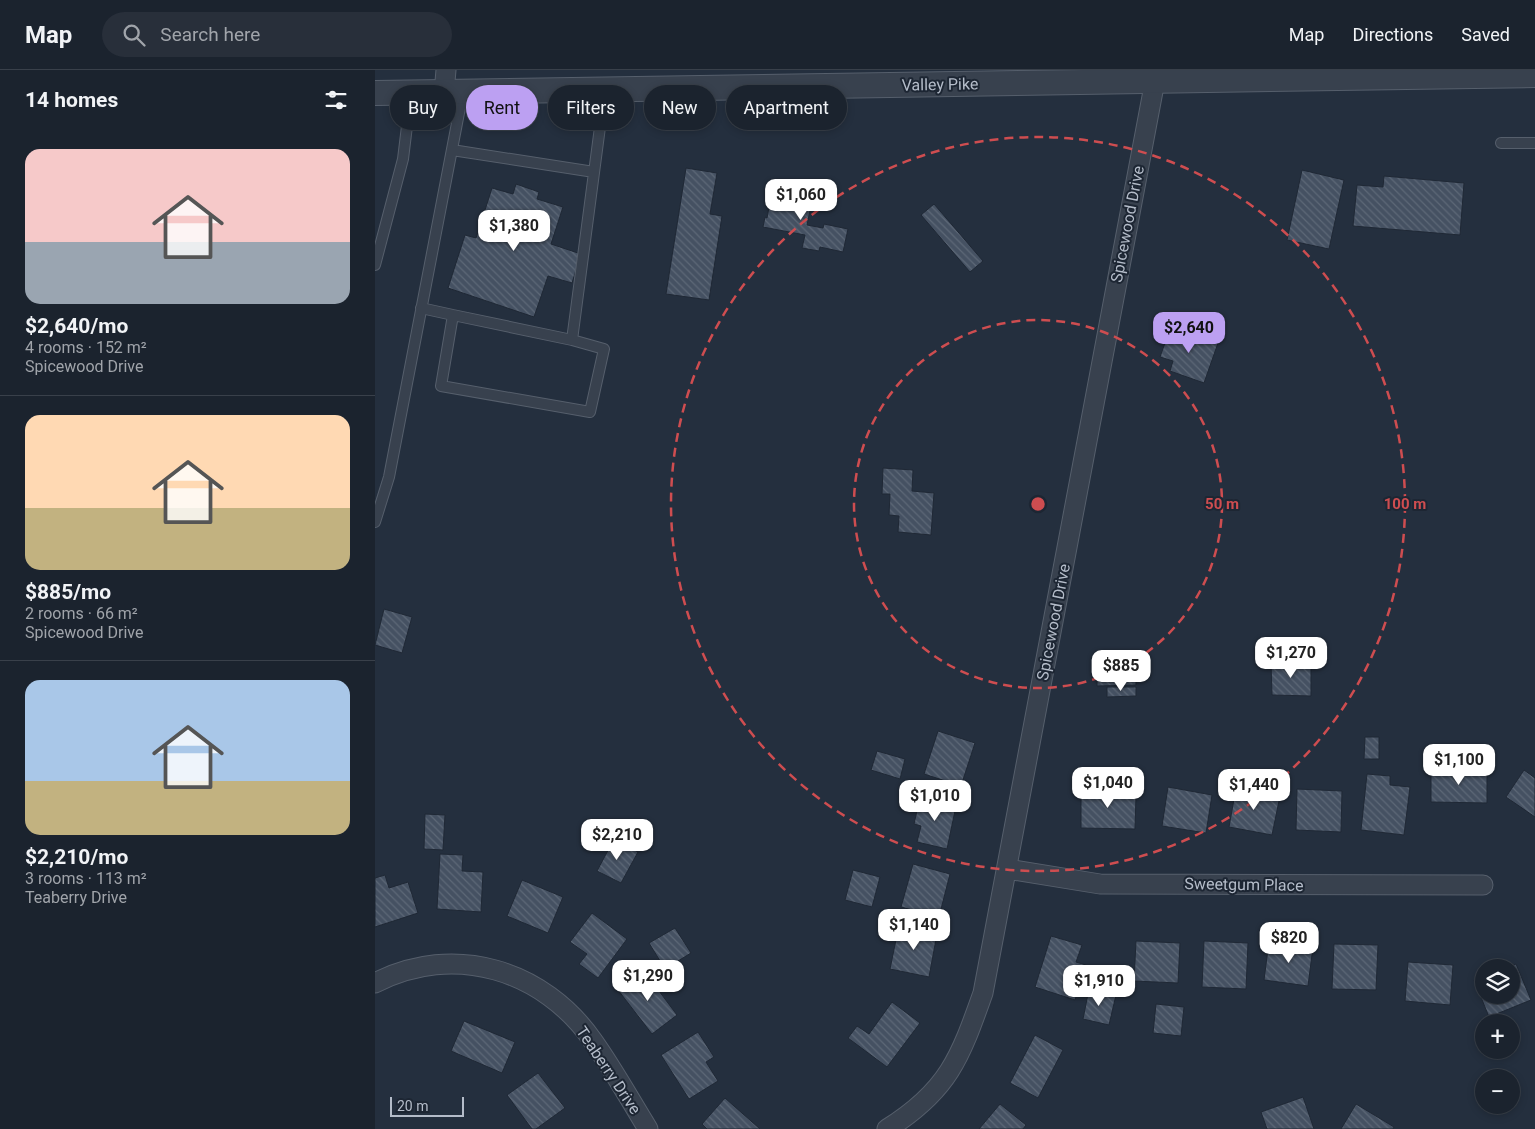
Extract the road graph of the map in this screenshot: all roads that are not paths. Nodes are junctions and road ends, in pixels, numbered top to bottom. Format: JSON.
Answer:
{"nodes":[{"id":1,"x":1156,"y":76,"type":"edge"},
{"id":2,"x":1535,"y":76,"type":"edge"},
{"id":3,"x":456,"y":85,"type":"edge"},
{"id":4,"x":548,"y":88,"type":"edge"},
{"id":5,"x":634,"y":88,"type":"edge"},
{"id":6,"x":375,"y":93,"type":"edge"},
{"id":7,"x":390,"y":93,"type":"edge"},
{"id":8,"x":407,"y":130,"type":"edge"},
{"id":9,"x":452,"y":130,"type":"edge"},
{"id":10,"x":600,"y":130,"type":"edge"},
{"id":11,"x":1501,"y":143,"type":"dead end"},
{"id":12,"x":1535,"y":143,"type":"edge"},
{"id":13,"x":452,"y":150,"type":"junction"},
{"id":14,"x":594,"y":172,"type":"junction"},
{"id":15,"x":375,"y":265,"type":"edge"},
{"id":16,"x":421,"y":308,"type":"junction"},
{"id":17,"x":453,"y":315,"type":"junction"},
{"id":18,"x":572,"y":340,"type":"junction"},
{"id":19,"x":375,"y":522,"type":"edge"},
{"id":20,"x":1007,"y":869,"type":"junction"},
{"id":21,"x":1483,"y":885,"type":"dead end"},
{"id":22,"x":375,"y":983,"type":"edge"},
{"id":23,"x":647,"y":1129,"type":"edge"},
{"id":24,"x":887,"y":1129,"type":"edge"}],
"edges":[{"from":1,"to":2,"type":"street","name":"Valley Pike"},
{"from":1,"to":5,"type":"street","name":"Valley Pike"},
{"from":1,"to":20,"type":"street","name":"Spicewood Drive"},
{"from":3,"to":4,"type":"street","name":"Valley Pike"},
{"from":6,"to":7,"type":"street","name":"Valley Pike"},
{"from":8,"to":15,"type":"lane"},
{"from":9,"to":13,"type":"lane"},
{"from":10,"to":14,"type":"lane"},
{"from":11,"to":12,"type":"lane"},
{"from":13,"to":14,"type":"lane"},
{"from":13,"to":16,"type":"lane"},
{"from":14,"to":18,"type":"lane"},
{"from":16,"to":17,"type":"lane"},
{"from":16,"to":19,"type":"lane"},
{"from":17,"to":18,"type":"lane"},
{"from":17,"to":18,"type":"lane"},
{"from":20,"to":21,"type":"street","name":"Sweetgum Place"},
{"from":20,"to":24,"type":"street","name":"Spicewood Drive"},
{"from":22,"to":23,"type":"street","name":"Teaberry Drive"}]}
